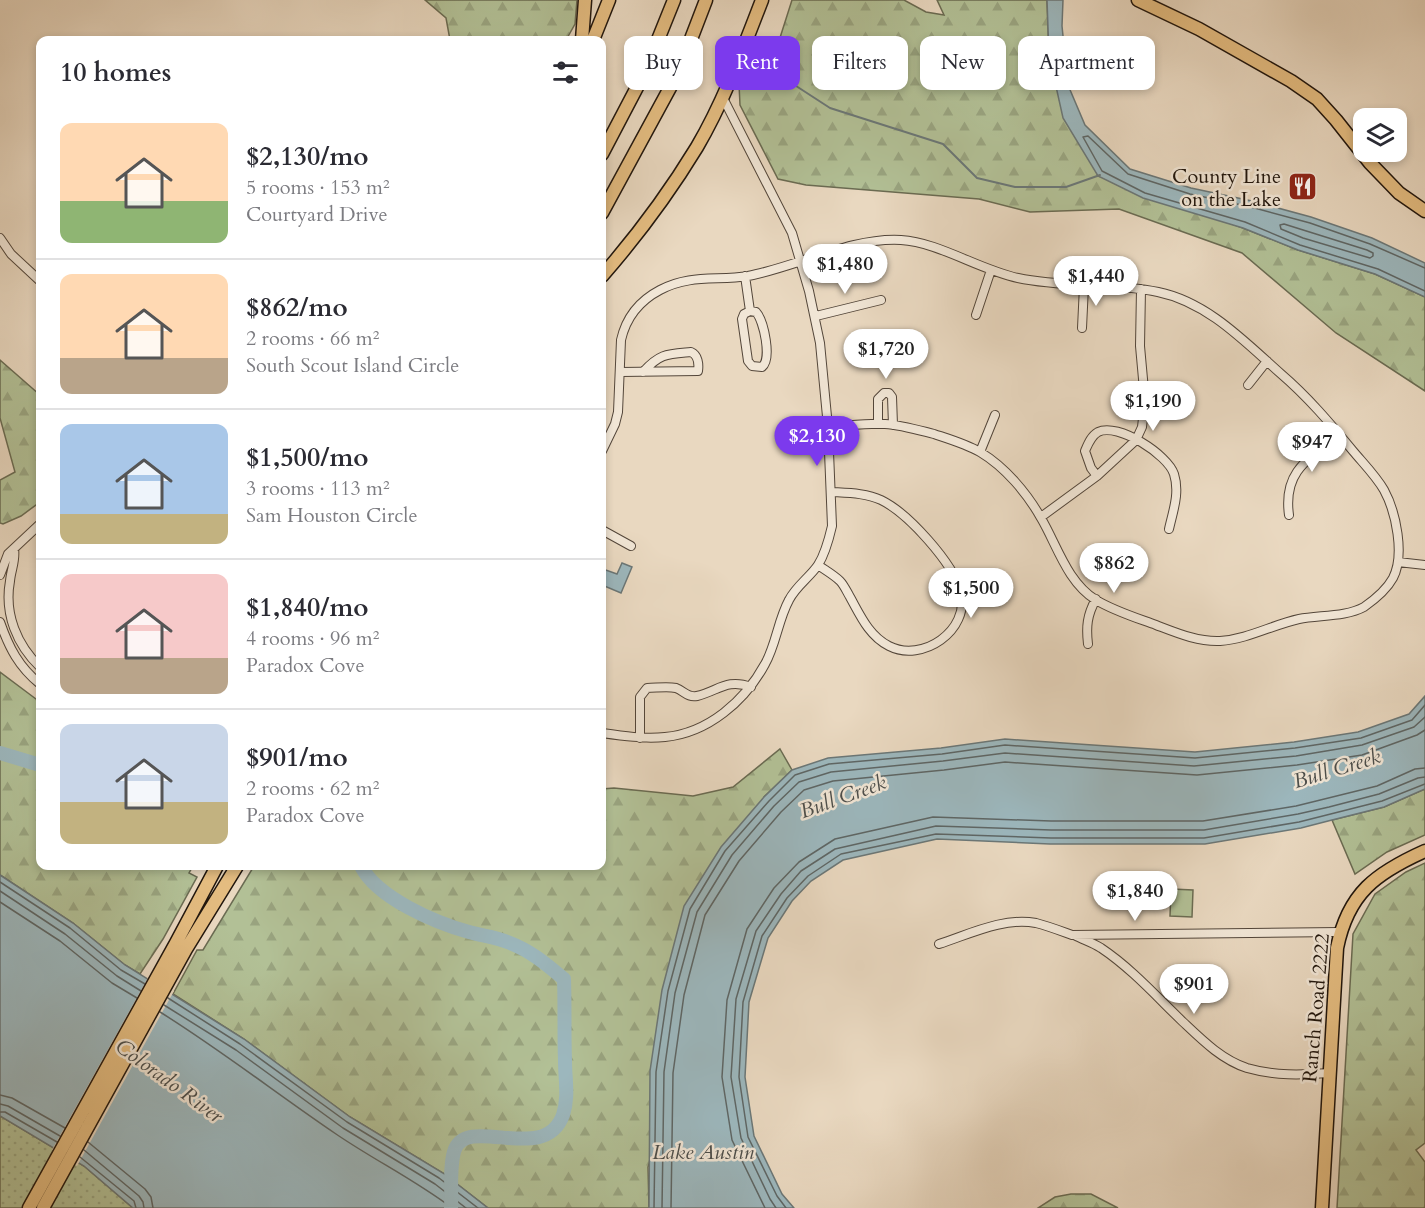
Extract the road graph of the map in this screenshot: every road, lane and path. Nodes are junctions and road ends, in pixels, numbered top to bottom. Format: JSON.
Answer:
{"nodes":[{"id":1,"x":585,"y":0,"type":"edge"},
{"id":2,"x":609,"y":0,"type":"edge"},
{"id":3,"x":674,"y":0,"type":"edge"},
{"id":4,"x":706,"y":0,"type":"edge"},
{"id":5,"x":762,"y":0,"type":"edge"},
{"id":6,"x":1138,"y":0,"type":"edge"},
{"id":7,"x":582,"y":36,"type":"edge"},
{"id":8,"x":595,"y":36,"type":"edge"},
{"id":9,"x":722,"y":96,"type":"junction"},
{"id":10,"x":606,"y":146,"type":"edge"},
{"id":11,"x":606,"y":206,"type":"edge"},
{"id":12,"x":1425,"y":211,"type":"edge"},
{"id":13,"x":0,"y":238,"type":"edge"},
{"id":14,"x":801,"y":261,"type":"junction"},
{"id":15,"x":991,"y":270,"type":"junction"},
{"id":16,"x":606,"y":271,"type":"edge"},
{"id":17,"x":36,"y":275,"type":"edge"},
{"id":18,"x":745,"y":276,"type":"junction"},
{"id":19,"x":1084,"y":286,"type":"junction"},
{"id":20,"x":1142,"y":290,"type":"junction"},
{"id":21,"x":881,"y":300,"type":"dead end"},
{"id":22,"x":750,"y":311,"type":"junction"},
{"id":23,"x":976,"y":315,"type":"dead end"},
{"id":24,"x":816,"y":316,"type":"junction"},
{"id":25,"x":1082,"y":328,"type":"dead end"},
{"id":26,"x":1267,"y":361,"type":"junction"},
{"id":27,"x":621,"y":372,"type":"junction"},
{"id":28,"x":644,"y":372,"type":"junction"},
{"id":29,"x":1248,"y":385,"type":"dead end"},
{"id":30,"x":995,"y":415,"type":"dead end"},
{"id":31,"x":878,"y":424,"type":"junction"},
{"id":32,"x":893,"y":425,"type":"junction"},
{"id":33,"x":828,"y":427,"type":"junction"},
{"id":34,"x":1340,"y":435,"type":"junction"},
{"id":35,"x":1136,"y":440,"type":"junction"},
{"id":36,"x":606,"y":443,"type":"edge"},
{"id":37,"x":980,"y":452,"type":"junction"},
{"id":38,"x":1097,"y":476,"type":"junction"},
{"id":39,"x":831,"y":492,"type":"junction"},
{"id":40,"x":1290,"y":515,"type":"dead end"},
{"id":41,"x":1041,"y":517,"type":"junction"},
{"id":42,"x":36,"y":528,"type":"edge"},
{"id":43,"x":1168,"y":529,"type":"dead end"},
{"id":44,"x":606,"y":532,"type":"edge"},
{"id":45,"x":631,"y":546,"type":"dead end"},
{"id":46,"x":14,"y":549,"type":"junction"},
{"id":47,"x":1398,"y":562,"type":"junction"},
{"id":48,"x":818,"y":565,"type":"junction"},
{"id":49,"x":1425,"y":565,"type":"edge"},
{"id":50,"x":0,"y":575,"type":"edge"},
{"id":51,"x":1096,"y":599,"type":"junction"},
{"id":52,"x":12,"y":622,"type":"junction"},
{"id":53,"x":0,"y":624,"type":"edge"},
{"id":54,"x":15,"y":631,"type":"junction"},
{"id":55,"x":3,"y":636,"type":"edge"},
{"id":56,"x":1088,"y":644,"type":"dead end"},
{"id":57,"x":36,"y":663,"type":"edge"},
{"id":58,"x":36,"y":681,"type":"edge"},
{"id":59,"x":751,"y":687,"type":"junction"},
{"id":60,"x":606,"y":734,"type":"edge"},
{"id":61,"x":640,"y":738,"type":"junction"},
{"id":62,"x":1425,"y":851,"type":"edge"},
{"id":63,"x":215,"y":870,"type":"edge"},
{"id":64,"x":234,"y":870,"type":"edge"},
{"id":65,"x":1340,"y":932,"type":"junction"},
{"id":66,"x":1072,"y":935,"type":"junction"},
{"id":67,"x":939,"y":944,"type":"dead end"},
{"id":68,"x":181,"y":946,"type":"junction"},
{"id":69,"x":1330,"y":1073,"type":"junction"},
{"id":70,"x":29,"y":1208,"type":"edge"},
{"id":71,"x":43,"y":1208,"type":"edge"},
{"id":72,"x":1322,"y":1208,"type":"edge"}],
"edges":[{"from":1,"to":7,"type":"main road"},
{"from":2,"to":8,"type":"main road"},
{"from":3,"to":10,"type":"main road"},
{"from":4,"to":11,"type":"main road"},
{"from":5,"to":9,"type":"main road"},
{"from":6,"to":12,"type":"main road"},
{"from":9,"to":14,"type":"street"},
{"from":9,"to":16,"type":"main road"},
{"from":13,"to":17,"type":"street"},
{"from":14,"to":15,"type":"street"},
{"from":14,"to":18,"type":"street"},
{"from":14,"to":24,"type":"street"},
{"from":15,"to":19,"type":"street"},
{"from":15,"to":23,"type":"street"},
{"from":18,"to":22,"type":"street"},
{"from":18,"to":27,"type":"street"},
{"from":19,"to":20,"type":"street"},
{"from":19,"to":25,"type":"street"},
{"from":20,"to":26,"type":"street"},
{"from":20,"to":35,"type":"street"},
{"from":21,"to":24,"type":"street"},
{"from":22,"to":22,"type":"street"},
{"from":24,"to":33,"type":"street"},
{"from":26,"to":29,"type":"street"},
{"from":26,"to":34,"type":"street"},
{"from":27,"to":28,"type":"street"},
{"from":27,"to":36,"type":"street"},
{"from":28,"to":28,"type":"street"},
{"from":30,"to":37,"type":"street"},
{"from":31,"to":32,"type":"street"},
{"from":31,"to":32,"type":"street"},
{"from":31,"to":33,"type":"street"},
{"from":32,"to":37,"type":"street"},
{"from":33,"to":39,"type":"street"},
{"from":34,"to":40,"type":"street"},
{"from":34,"to":47,"type":"street"},
{"from":35,"to":38,"type":"street"},
{"from":35,"to":38,"type":"street"},
{"from":35,"to":43,"type":"street"},
{"from":37,"to":41,"type":"street"},
{"from":38,"to":41,"type":"street"},
{"from":39,"to":48,"type":"street"},
{"from":39,"to":48,"type":"street"},
{"from":41,"to":51,"type":"street"},
{"from":42,"to":46,"type":"street"},
{"from":44,"to":45,"type":"street"},
{"from":46,"to":50,"type":"street"},
{"from":46,"to":52,"type":"street"},
{"from":47,"to":49,"type":"street"},
{"from":47,"to":51,"type":"street"},
{"from":48,"to":59,"type":"street"},
{"from":51,"to":56,"type":"street"},
{"from":52,"to":53,"type":"street"},
{"from":52,"to":54,"type":"street"},
{"from":53,"to":55,"type":"street"},
{"from":54,"to":55,"type":"street"},
{"from":54,"to":57,"type":"street"},
{"from":55,"to":58,"type":"street"},
{"from":59,"to":61,"type":"street"},
{"from":59,"to":61,"type":"street"},
{"from":60,"to":61,"type":"street"},
{"from":62,"to":65,"type":"main road","name":"Ranch Road 2222"},
{"from":63,"to":68,"type":"main road"},
{"from":64,"to":68,"type":"main road"},
{"from":65,"to":66,"type":"street"},
{"from":65,"to":69,"type":"main road","name":"Ranch Road 2222"},
{"from":66,"to":67,"type":"street"},
{"from":66,"to":69,"type":"street"},
{"from":68,"to":70,"type":"main road"},
{"from":68,"to":71,"type":"main road"},
{"from":69,"to":72,"type":"main road","name":"Ranch Road 2222"}]}
